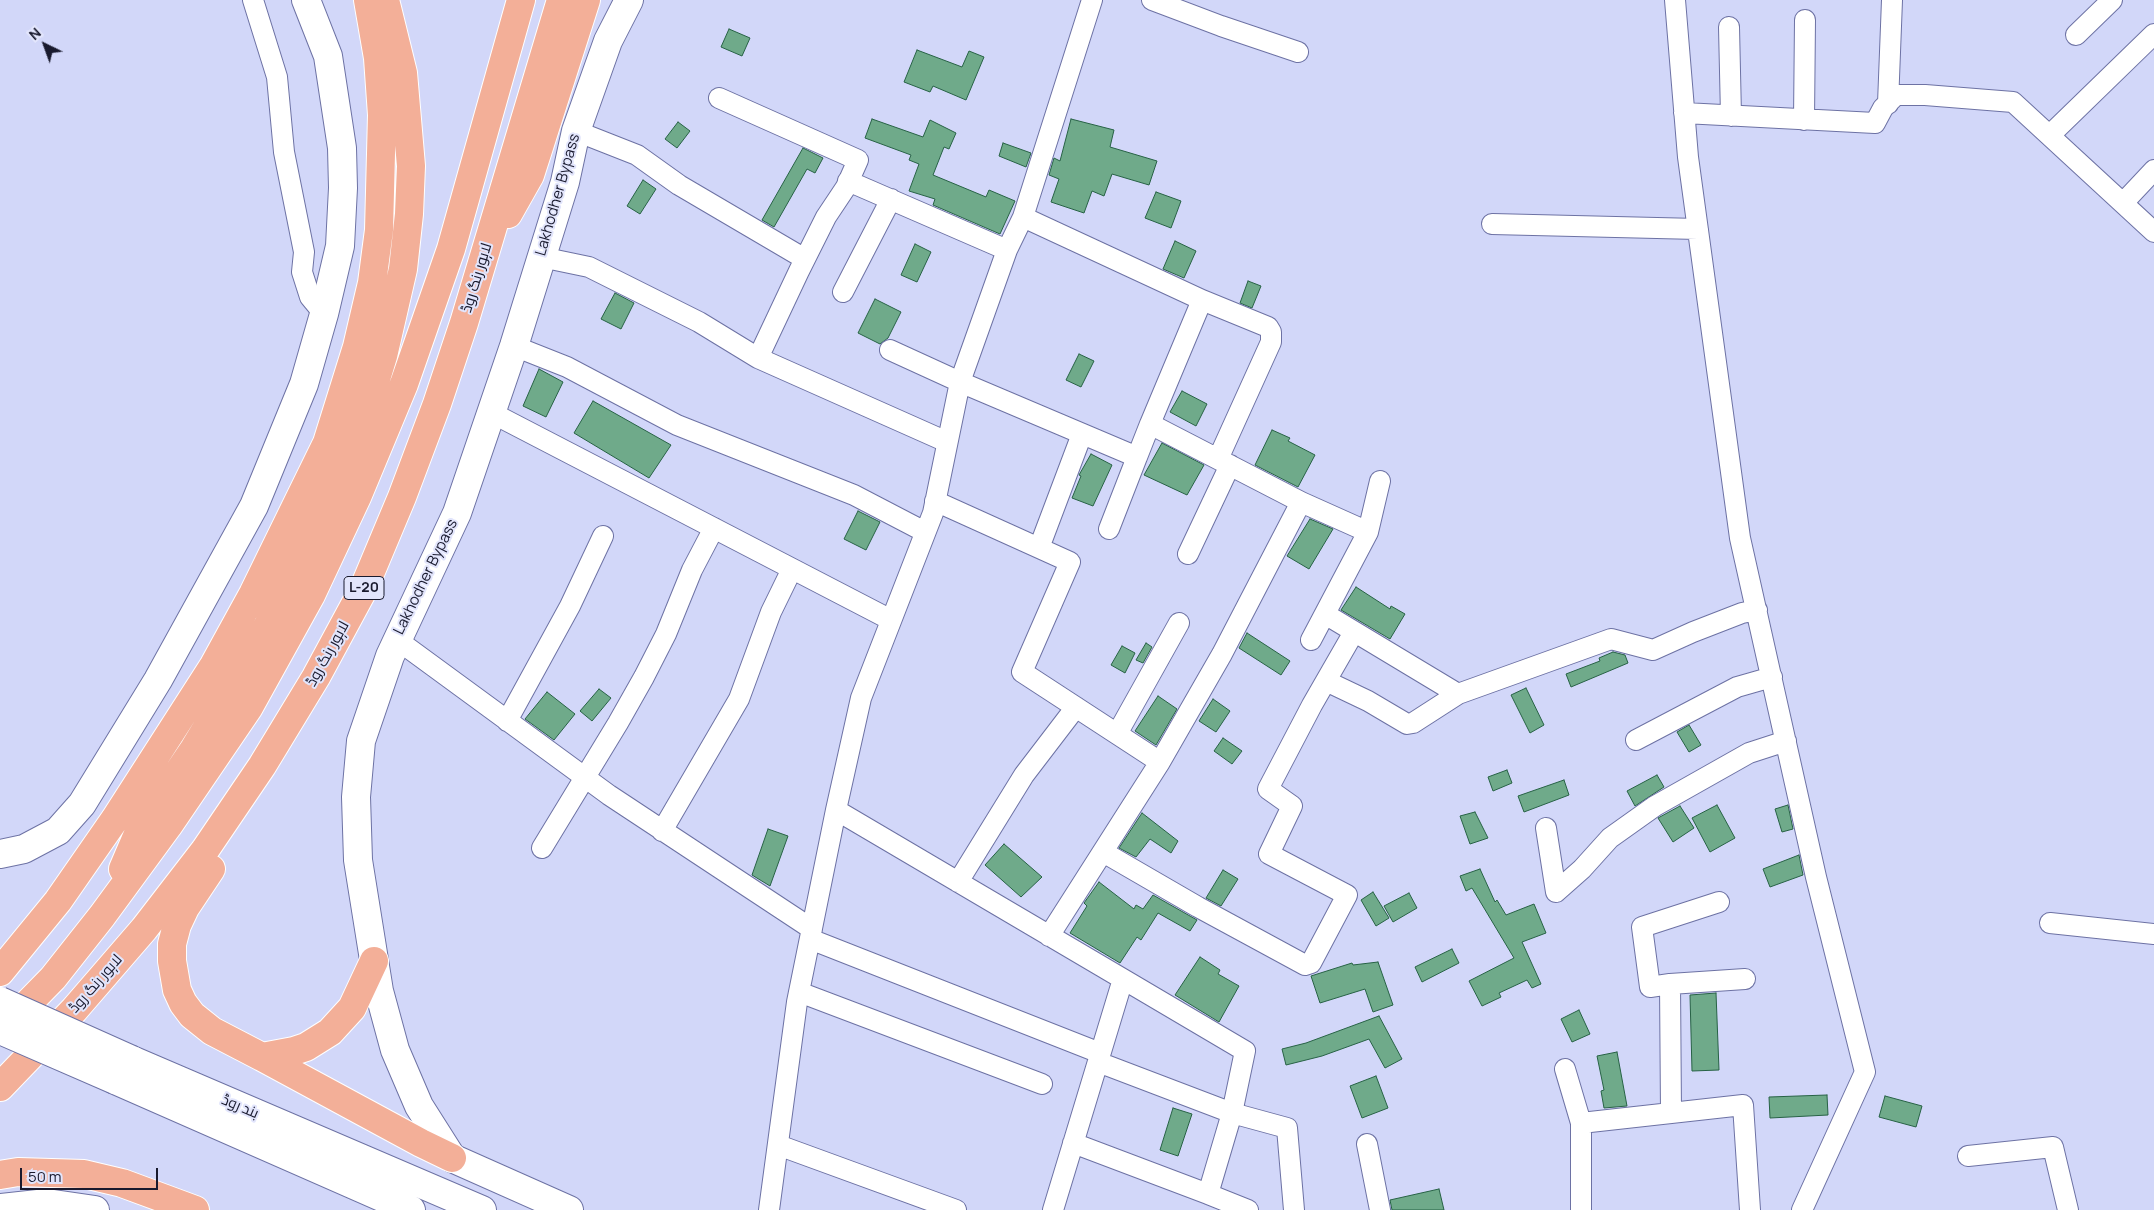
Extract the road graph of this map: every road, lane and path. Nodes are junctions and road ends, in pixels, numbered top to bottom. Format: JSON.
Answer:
{"nodes":[{"id":1,"x":253,"y":0,"type":"edge"},
{"id":2,"x":306,"y":0,"type":"edge"},
{"id":3,"x":368,"y":0,"type":"edge"},
{"id":4,"x":385,"y":0,"type":"edge"},
{"id":5,"x":521,"y":0,"type":"edge"},
{"id":6,"x":561,"y":0,"type":"edge"},
{"id":7,"x":586,"y":0,"type":"edge"},
{"id":8,"x":629,"y":0,"type":"edge"},
{"id":9,"x":1092,"y":0,"type":"edge"},
{"id":10,"x":1152,"y":0,"type":"edge"},
{"id":11,"x":1892,"y":0,"type":"edge"},
{"id":12,"x":2112,"y":0,"type":"edge"},
{"id":13,"x":1672,"y":1,"type":"edge"},
{"id":14,"x":1805,"y":20,"type":"dead end"},
{"id":15,"x":1729,"y":27,"type":"dead end"},
{"id":16,"x":2154,"y":34,"type":"edge"},
{"id":17,"x":2076,"y":35,"type":"dead end"},
{"id":18,"x":1298,"y":52,"type":"dead end"},
{"id":19,"x":719,"y":98,"type":"dead end"},
{"id":20,"x":1888,"y":104,"type":"junction"},
{"id":21,"x":1684,"y":113,"type":"junction"},
{"id":22,"x":1731,"y":116,"type":"junction"},
{"id":23,"x":1804,"y":120,"type":"junction"},
{"id":24,"x":576,"y":132,"type":"junction"},
{"id":25,"x":2050,"y":135,"type":"junction"},
{"id":26,"x":2154,"y":170,"type":"edge"},
{"id":27,"x":848,"y":181,"type":"junction"},
{"id":28,"x":891,"y":199,"type":"junction"},
{"id":29,"x":2123,"y":203,"type":"junction"},
{"id":30,"x":1023,"y":217,"type":"junction"},
{"id":31,"x":1492,"y":224,"type":"dead end"},
{"id":32,"x":1698,"y":229,"type":"junction"},
{"id":33,"x":2154,"y":232,"type":"edge"},
{"id":34,"x":1008,"y":250,"type":"junction"},
{"id":35,"x":541,"y":257,"type":"junction"},
{"id":36,"x":805,"y":259,"type":"junction"},
{"id":37,"x":482,"y":260,"type":"junction"},
{"id":38,"x":843,"y":292,"type":"dead end"},
{"id":39,"x":1202,"y":300,"type":"junction"},
{"id":40,"x":324,"y":314,"type":"junction"},
{"id":41,"x":464,"y":323,"type":"junction"},
{"id":42,"x":514,"y":346,"type":"junction"},
{"id":43,"x":890,"y":350,"type":"dead end"},
{"id":44,"x":758,"y":358,"type":"junction"},
{"id":45,"x":960,"y":382,"type":"junction"},
{"id":46,"x":492,"y":413,"type":"junction"},
{"id":47,"x":1150,"y":424,"type":"junction"},
{"id":48,"x":1082,"y":434,"type":"junction"},
{"id":49,"x":948,"y":442,"type":"junction"},
{"id":50,"x":1137,"y":458,"type":"junction"},
{"id":51,"x":1224,"y":462,"type":"junction"},
{"id":52,"x":1380,"y":480,"type":"dead end"},
{"id":53,"x":935,"y":500,"type":"junction"},
{"id":54,"x":1301,"y":502,"type":"junction"},
{"id":55,"x":714,"y":528,"type":"junction"},
{"id":56,"x":1110,"y":530,"type":"dead end"},
{"id":57,"x":925,"y":532,"type":"junction"},
{"id":58,"x":1368,"y":532,"type":"junction"},
{"id":59,"x":603,"y":536,"type":"dead end"},
{"id":60,"x":1039,"y":548,"type":"junction"},
{"id":61,"x":1188,"y":554,"type":"dead end"},
{"id":62,"x":792,"y":569,"type":"junction"},
{"id":63,"x":1757,"y":610,"type":"junction"},
{"id":64,"x":1325,"y":614,"type":"junction"},
{"id":65,"x":891,"y":620,"type":"junction"},
{"id":66,"x":1179,"y":623,"type":"dead end"},
{"id":67,"x":1354,"y":632,"type":"junction"},
{"id":68,"x":396,"y":639,"type":"junction"},
{"id":69,"x":1311,"y":640,"type":"dead end"},
{"id":70,"x":1772,"y":677,"type":"junction"},
{"id":71,"x":1326,"y":681,"type":"junction"},
{"id":72,"x":1458,"y":694,"type":"junction"},
{"id":73,"x":1076,"y":707,"type":"junction"},
{"id":74,"x":506,"y":721,"type":"junction"},
{"id":75,"x":1117,"y":734,"type":"junction"},
{"id":76,"x":1636,"y":740,"type":"dead end"},
{"id":77,"x":1786,"y":741,"type":"junction"},
{"id":78,"x":1160,"y":762,"type":"junction"},
{"id":79,"x":585,"y":777,"type":"junction"},
{"id":80,"x":836,"y":810,"type":"junction"},
{"id":81,"x":1546,"y":828,"type":"dead end"},
{"id":82,"x":662,"y":830,"type":"junction"},
{"id":83,"x":542,"y":848,"type":"dead end"},
{"id":84,"x":1103,"y":852,"type":"junction"},
{"id":85,"x":0,"y":854,"type":"edge"},
{"id":86,"x":958,"y":882,"type":"junction"},
{"id":87,"x":1718,"y":902,"type":"dead end"},
{"id":88,"x":102,"y":916,"type":"junction"},
{"id":89,"x":2050,"y":923,"type":"dead end"},
{"id":90,"x":811,"y":934,"type":"junction"},
{"id":91,"x":2154,"y":934,"type":"edge"},
{"id":92,"x":1049,"y":936,"type":"junction"},
{"id":93,"x":374,"y":961,"type":"junction"},
{"id":94,"x":0,"y":972,"type":"edge"},
{"id":95,"x":1745,"y":978,"type":"dead end"},
{"id":96,"x":1123,"y":979,"type":"junction"},
{"id":97,"x":1670,"y":984,"type":"junction"},
{"id":98,"x":800,"y":992,"type":"junction"},
{"id":99,"x":0,"y":1001,"type":"edge"},
{"id":100,"x":0,"y":1031,"type":"edge"},
{"id":101,"x":262,"y":1056,"type":"junction"},
{"id":102,"x":1099,"y":1058,"type":"junction"},
{"id":103,"x":1566,"y":1070,"type":"dead end"},
{"id":104,"x":1042,"y":1084,"type":"dead end"},
{"id":105,"x":0,"y":1087,"type":"edge"},
{"id":106,"x":1232,"y":1113,"type":"junction"},
{"id":107,"x":1671,"y":1113,"type":"junction"},
{"id":108,"x":1581,"y":1123,"type":"junction"},
{"id":109,"x":1073,"y":1143,"type":"junction"},
{"id":110,"x":1368,"y":1144,"type":"dead end"},
{"id":111,"x":778,"y":1145,"type":"junction"},
{"id":112,"x":1968,"y":1156,"type":"dead end"},
{"id":113,"x":452,"y":1158,"type":"junction"},
{"id":114,"x":0,"y":1175,"type":"edge"},
{"id":115,"x":1208,"y":1194,"type":"junction"},
{"id":116,"x":0,"y":1208,"type":"edge"},
{"id":117,"x":95,"y":1210,"type":"edge"},
{"id":118,"x":195,"y":1210,"type":"edge"},
{"id":119,"x":411,"y":1210,"type":"edge"},
{"id":120,"x":482,"y":1210,"type":"edge"},
{"id":121,"x":568,"y":1210,"type":"edge"},
{"id":122,"x":768,"y":1210,"type":"edge"},
{"id":123,"x":956,"y":1210,"type":"edge"},
{"id":124,"x":1053,"y":1210,"type":"edge"},
{"id":125,"x":1248,"y":1210,"type":"edge"},
{"id":126,"x":1294,"y":1210,"type":"edge"},
{"id":127,"x":1380,"y":1210,"type":"edge"},
{"id":128,"x":1581,"y":1210,"type":"edge"},
{"id":129,"x":1750,"y":1210,"type":"edge"},
{"id":130,"x":1802,"y":1210,"type":"edge"},
{"id":131,"x":2068,"y":1210,"type":"edge"}],
"edges":[{"from":1,"to":40,"type":"street"},
{"from":2,"to":40,"type":"main road"},
{"from":3,"to":94,"type":"highway"},
{"from":4,"to":88,"type":"highway"},
{"from":5,"to":88,"type":"highway","number":"L-20"},
{"from":6,"to":37,"type":"highway","name":"لاہور رنگ روڈ","number":"L-20"},
{"from":7,"to":37,"type":"highway"},
{"from":8,"to":24,"type":"main road","name":"Lakhodher Bypass"},
{"from":9,"to":30,"type":"street"},
{"from":10,"to":18,"type":"street"},
{"from":11,"to":20,"type":"street"},
{"from":12,"to":17,"type":"street"},
{"from":13,"to":21,"type":"street"},
{"from":14,"to":23,"type":"street"},
{"from":15,"to":22,"type":"street"},
{"from":16,"to":25,"type":"street"},
{"from":19,"to":27,"type":"street"},
{"from":20,"to":23,"type":"street"},
{"from":20,"to":25,"type":"street"},
{"from":21,"to":22,"type":"street"},
{"from":21,"to":32,"type":"street"},
{"from":22,"to":23,"type":"street"},
{"from":24,"to":35,"type":"main road","name":"Lakhodher Bypass"},
{"from":24,"to":36,"type":"street"},
{"from":25,"to":29,"type":"street"},
{"from":26,"to":29,"type":"street"},
{"from":27,"to":28,"type":"street"},
{"from":27,"to":36,"type":"street"},
{"from":28,"to":34,"type":"street"},
{"from":28,"to":38,"type":"street"},
{"from":29,"to":33,"type":"street"},
{"from":30,"to":34,"type":"street"},
{"from":30,"to":39,"type":"street"},
{"from":31,"to":32,"type":"street"},
{"from":32,"to":63,"type":"street"},
{"from":34,"to":45,"type":"street"},
{"from":35,"to":42,"type":"main road","name":"Lakhodher Bypass"},
{"from":35,"to":44,"type":"street"},
{"from":36,"to":44,"type":"street"},
{"from":37,"to":41,"type":"highway","name":"لاہور رنگ روڈ","number":"L-20"},
{"from":39,"to":47,"type":"street"},
{"from":39,"to":51,"type":"street"},
{"from":40,"to":85,"type":"main road"},
{"from":41,"to":101,"type":"highway"},
{"from":41,"to":105,"type":"highway","name":"لاہور رنگ روڈ","number":"L-20"},
{"from":42,"to":46,"type":"main road","name":"Lakhodher Bypass"},
{"from":42,"to":57,"type":"street"},
{"from":43,"to":45,"type":"street"},
{"from":44,"to":49,"type":"street"},
{"from":45,"to":48,"type":"street"},
{"from":45,"to":49,"type":"street"},
{"from":46,"to":55,"type":"street"},
{"from":46,"to":68,"type":"main road","name":"Lakhodher Bypass"},
{"from":47,"to":50,"type":"street"},
{"from":47,"to":51,"type":"street"},
{"from":48,"to":50,"type":"street"},
{"from":48,"to":60,"type":"street"},
{"from":49,"to":53,"type":"street"},
{"from":50,"to":56,"type":"street"},
{"from":51,"to":54,"type":"street"},
{"from":51,"to":61,"type":"street"},
{"from":52,"to":58,"type":"street"},
{"from":53,"to":57,"type":"street"},
{"from":53,"to":60,"type":"street"},
{"from":54,"to":58,"type":"street"},
{"from":54,"to":78,"type":"street"},
{"from":55,"to":62,"type":"street"},
{"from":55,"to":79,"type":"street"},
{"from":57,"to":65,"type":"street"},
{"from":58,"to":64,"type":"street"},
{"from":59,"to":74,"type":"street"},
{"from":60,"to":73,"type":"street"},
{"from":62,"to":65,"type":"street"},
{"from":62,"to":82,"type":"street"},
{"from":63,"to":70,"type":"street"},
{"from":63,"to":72,"type":"street"},
{"from":64,"to":67,"type":"street"},
{"from":64,"to":69,"type":"street"},
{"from":65,"to":80,"type":"street"},
{"from":66,"to":75,"type":"street"},
{"from":67,"to":71,"type":"street"},
{"from":67,"to":72,"type":"street"},
{"from":68,"to":74,"type":"street"},
{"from":68,"to":93,"type":"main road","name":"Lakhodher Bypass"},
{"from":70,"to":76,"type":"street"},
{"from":70,"to":77,"type":"street"},
{"from":71,"to":72,"type":"street"},
{"from":71,"to":84,"type":"street"},
{"from":73,"to":75,"type":"street"},
{"from":73,"to":86,"type":"street"},
{"from":74,"to":79,"type":"street"},
{"from":75,"to":78,"type":"street"},
{"from":77,"to":81,"type":"street"},
{"from":77,"to":130,"type":"street"},
{"from":78,"to":84,"type":"street"},
{"from":79,"to":82,"type":"street"},
{"from":79,"to":83,"type":"street"},
{"from":80,"to":86,"type":"street"},
{"from":80,"to":90,"type":"street"},
{"from":82,"to":90,"type":"street"},
{"from":84,"to":92,"type":"street"},
{"from":86,"to":92,"type":"street"},
{"from":87,"to":97,"type":"street"},
{"from":88,"to":100,"type":"highway","number":"L-20"},
{"from":89,"to":91,"type":"street"},
{"from":90,"to":98,"type":"street"},
{"from":90,"to":102,"type":"street"},
{"from":92,"to":96,"type":"street"},
{"from":93,"to":101,"type":"highway"},
{"from":93,"to":113,"type":"main road","name":"Lakhodher Bypass"},
{"from":95,"to":97,"type":"street"},
{"from":96,"to":102,"type":"street"},
{"from":96,"to":106,"type":"street"},
{"from":97,"to":107,"type":"street"},
{"from":98,"to":104,"type":"street"},
{"from":98,"to":111,"type":"street"},
{"from":99,"to":120,"type":"main road","name":"بند روڈ","bridge":true},
{"from":100,"to":119,"type":"main road","name":"بند روڈ","bridge":true},
{"from":101,"to":113,"type":"highway"},
{"from":102,"to":106,"type":"street"},
{"from":102,"to":109,"type":"street"},
{"from":103,"to":108,"type":"street"},
{"from":106,"to":115,"type":"street"},
{"from":106,"to":126,"type":"street"},
{"from":107,"to":108,"type":"street"},
{"from":107,"to":129,"type":"street"},
{"from":108,"to":128,"type":"street"},
{"from":109,"to":115,"type":"street"},
{"from":109,"to":124,"type":"street"},
{"from":110,"to":127,"type":"street"},
{"from":111,"to":122,"type":"street"},
{"from":111,"to":123,"type":"street"},
{"from":112,"to":131,"type":"street"},
{"from":113,"to":121,"type":"main road"},
{"from":114,"to":118,"type":"highway"},
{"from":115,"to":125,"type":"street"},
{"from":116,"to":117,"type":"main road"}]}
